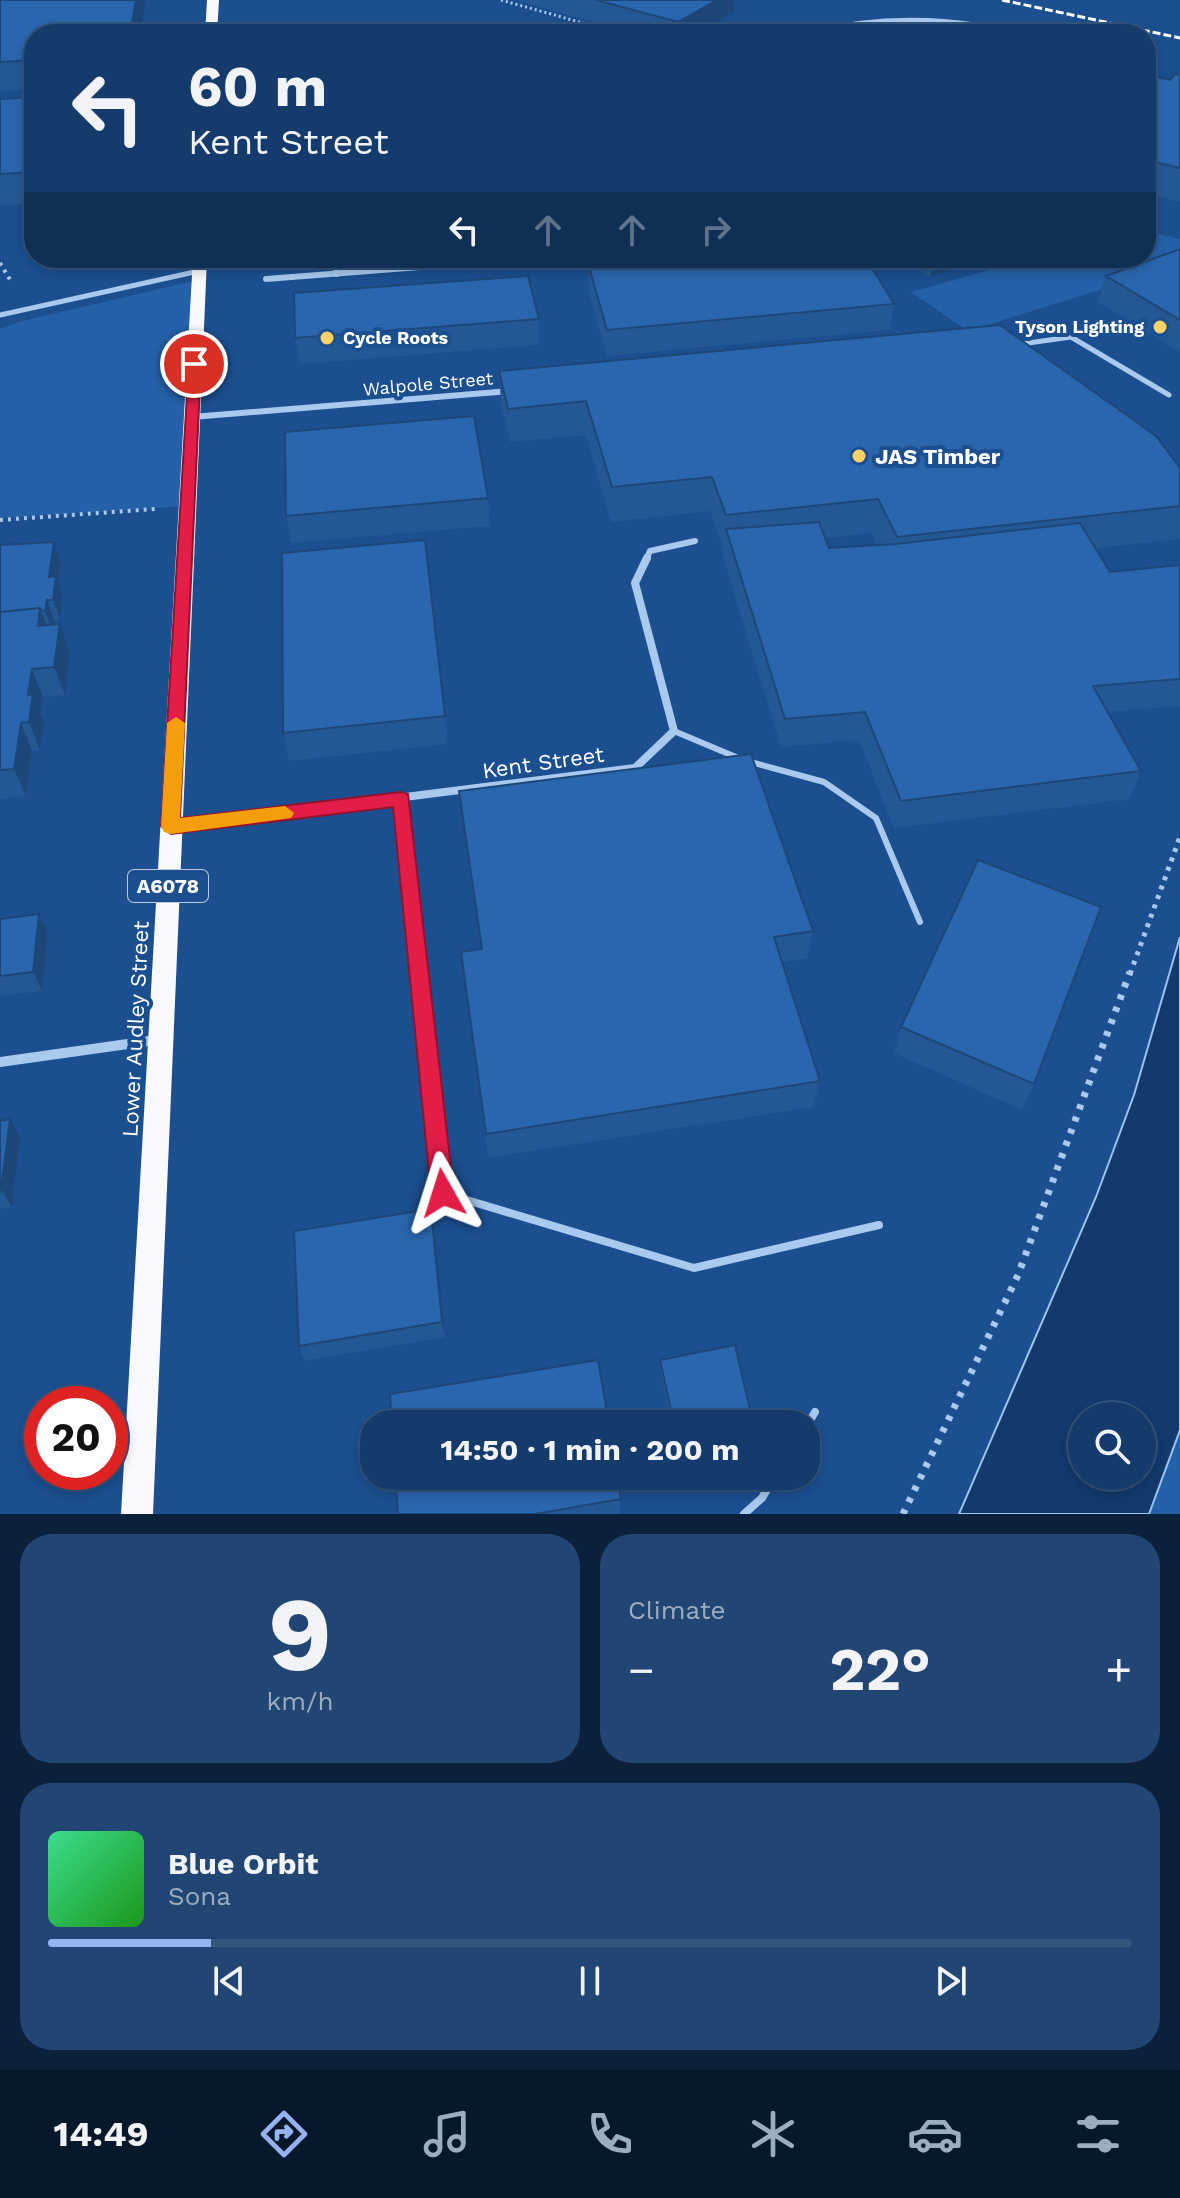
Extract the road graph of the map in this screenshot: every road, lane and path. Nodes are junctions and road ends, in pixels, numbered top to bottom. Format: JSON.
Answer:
{"nodes":[{"id":1,"x":213,"y":0,"type":"edge"},
{"id":2,"x":501,"y":0,"type":"edge"},
{"id":3,"x":212,"y":24,"type":"edge"},
{"id":4,"x":586,"y":24,"type":"edge"},
{"id":5,"x":851,"y":24,"type":"edge"},
{"id":6,"x":970,"y":24,"type":"edge"},
{"id":7,"x":183,"y":268,"type":"edge"},
{"id":8,"x":199,"y":268,"type":"edge"},
{"id":9,"x":337,"y":268,"type":"edge"},
{"id":10,"x":411,"y":268,"type":"edge"},
{"id":11,"x":337,"y":274,"type":"junction"},
{"id":12,"x":266,"y":279,"type":"dead end"},
{"id":13,"x":0,"y":315,"type":"edge"},
{"id":14,"x":1018,"y":345,"type":"edge"},
{"id":15,"x":525,"y":390,"type":"edge"},
{"id":16,"x":1169,"y":395,"type":"dead end"},
{"id":17,"x":192,"y":417,"type":"junction"},
{"id":18,"x":187,"y":506,"type":"junction"},
{"id":19,"x":0,"y":520,"type":"edge"},
{"id":20,"x":695,"y":541,"type":"dead end"},
{"id":21,"x":674,"y":731,"type":"junction"},
{"id":22,"x":401,"y":799,"type":"junction"},
{"id":23,"x":171,"y":826,"type":"junction"},
{"id":24,"x":1180,"y":837,"type":"edge"},
{"id":25,"x":920,"y":922,"type":"dead end"},
{"id":26,"x":160,"y":1040,"type":"junction"},
{"id":27,"x":0,"y":1062,"type":"edge"},
{"id":28,"x":879,"y":1225,"type":"dead end"},
{"id":29,"x":767,"y":1490,"type":"edge"},
{"id":30,"x":137,"y":1514,"type":"edge"},
{"id":31,"x":744,"y":1514,"type":"edge"},
{"id":32,"x":903,"y":1514,"type":"edge"}],
"edges":[{"from":1,"to":3,"type":"highway"},
{"from":2,"to":4,"type":"path"},
{"from":5,"to":6,"type":"street"},
{"from":7,"to":13,"type":"lane"},
{"from":8,"to":17,"type":"highway","name":"Lower Audley Street","number":"A6078"},
{"from":9,"to":11,"type":"street"},
{"from":10,"to":11,"type":"street"},
{"from":11,"to":12,"type":"street"},
{"from":14,"to":16,"type":"lane"},
{"from":15,"to":17,"type":"street","name":"Walpole Street"},
{"from":17,"to":18,"type":"highway","name":"Lower Audley Street","number":"A6078"},
{"from":18,"to":19,"type":"path"},
{"from":18,"to":23,"type":"highway","name":"Lower Audley Street","number":"A6078"},
{"from":20,"to":21,"type":"street"},
{"from":21,"to":22,"type":"street","name":"Kent Street"},
{"from":21,"to":25,"type":"lane"},
{"from":22,"to":23,"type":"street","name":"Kent Street"},
{"from":22,"to":28,"type":"lane"},
{"from":23,"to":26,"type":"highway","name":"Lower Audley Street","number":"A6078"},
{"from":24,"to":32,"type":"path"},
{"from":26,"to":27,"type":"street"},
{"from":26,"to":30,"type":"highway","name":"Lower Audley Street","number":"A6078"},
{"from":29,"to":31,"type":"lane"}]}
